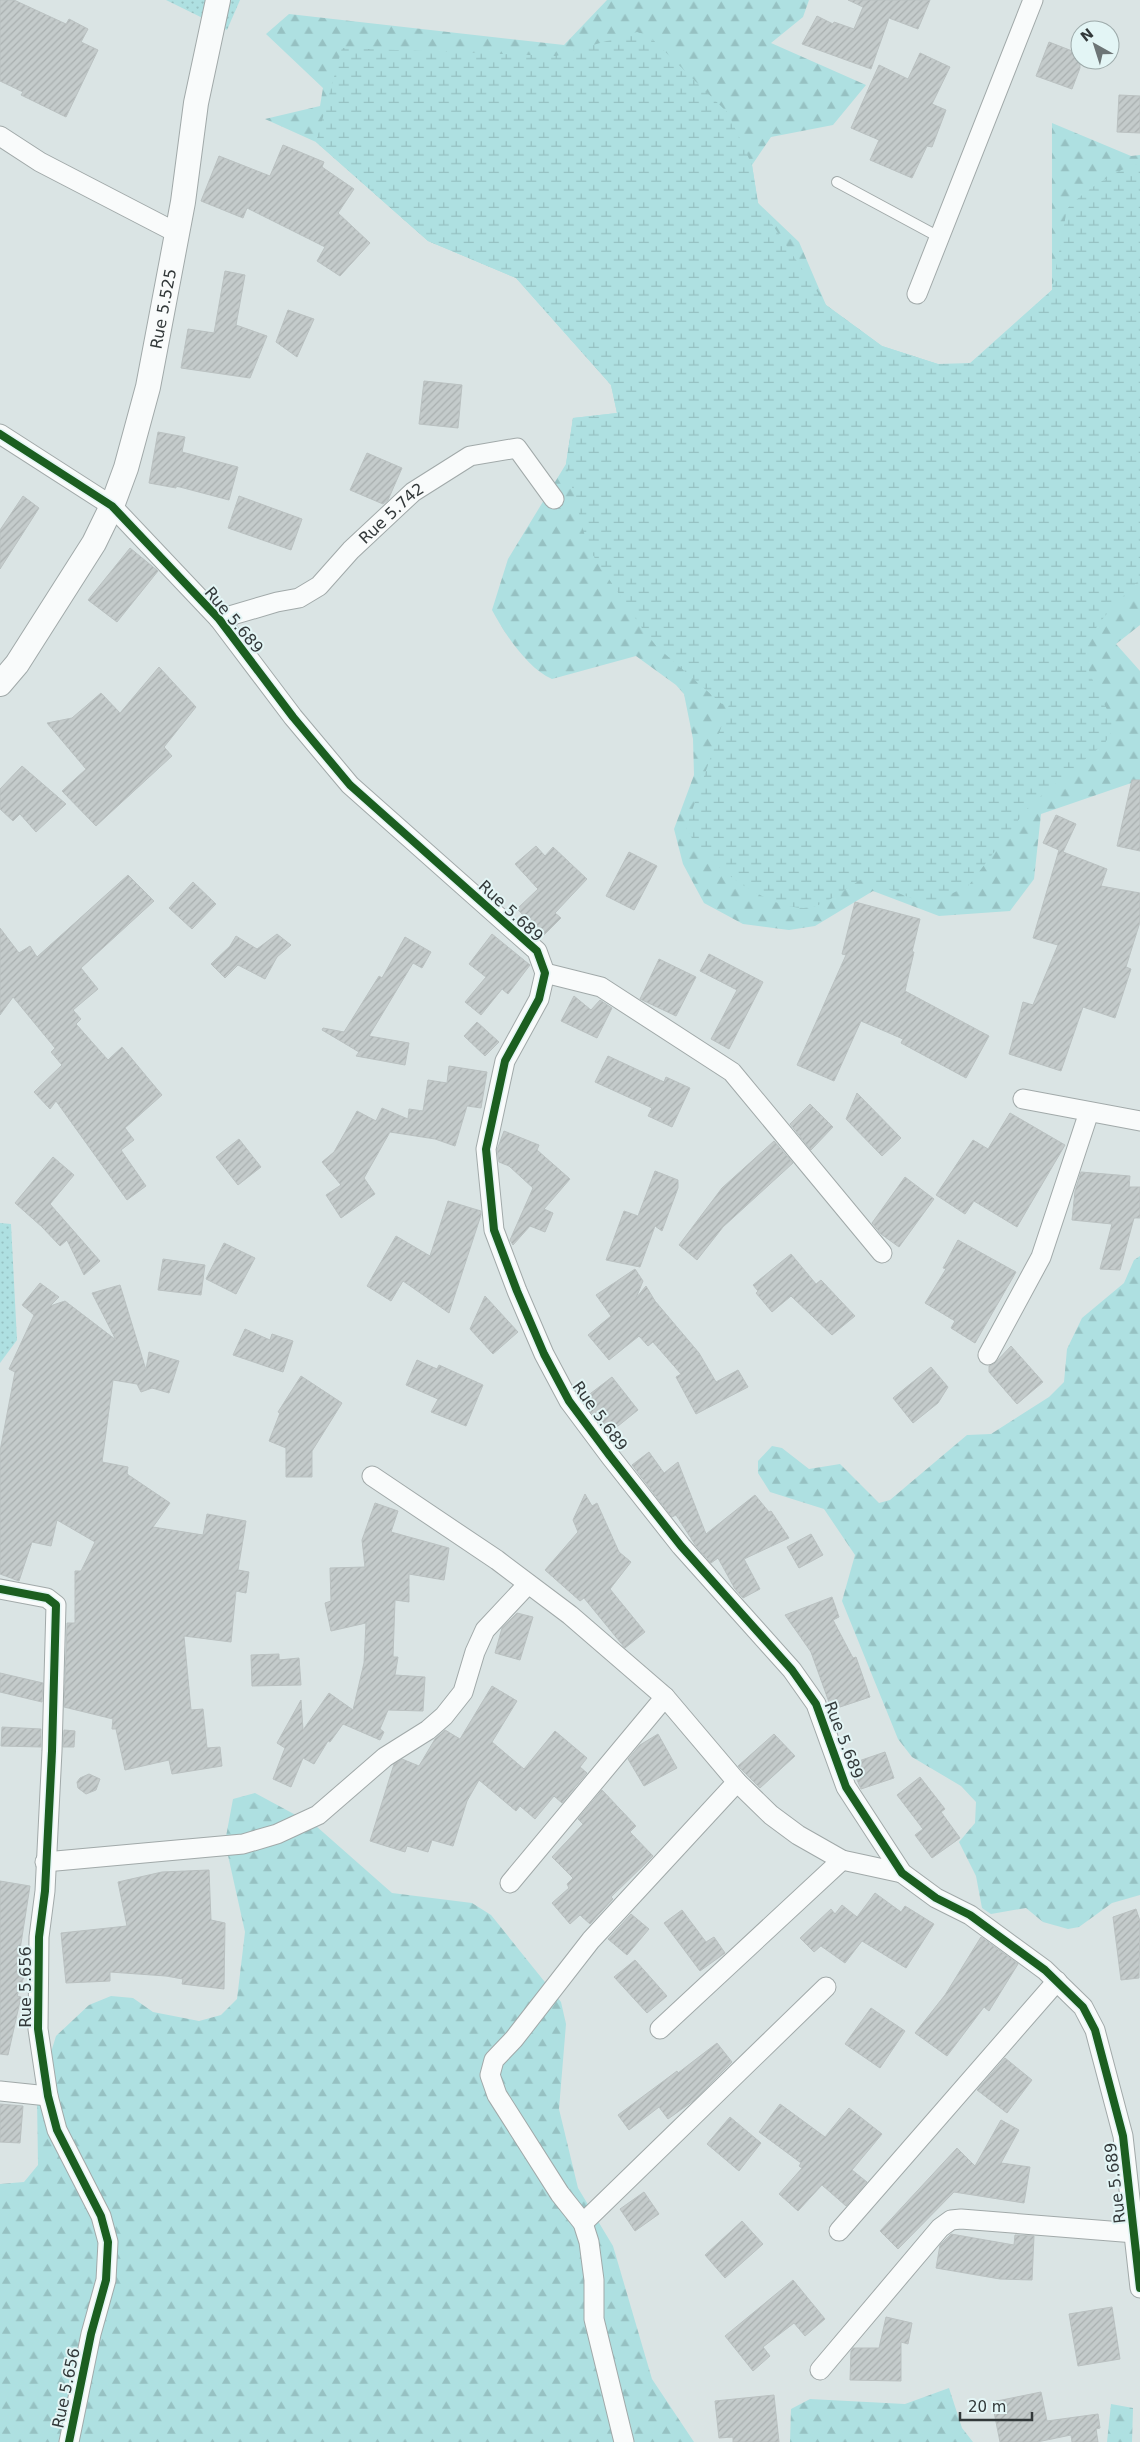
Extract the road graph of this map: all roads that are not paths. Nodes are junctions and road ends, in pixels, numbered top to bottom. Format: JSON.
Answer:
{"nodes":[{"id":1,"x":218,"y":0,"type":"edge"},
{"id":2,"x":1033,"y":0,"type":"edge"},
{"id":3,"x":0,"y":136,"type":"edge"},
{"id":4,"x":837,"y":182,"type":"dead end"},
{"id":5,"x":177,"y":233,"type":"junction"},
{"id":6,"x":939,"y":237,"type":"junction"},
{"id":7,"x":917,"y":294,"type":"dead end"},
{"id":8,"x":0,"y":434,"type":"edge"},
{"id":9,"x":554,"y":499,"type":"dead end"},
{"id":10,"x":112,"y":506,"type":"junction"},
{"id":11,"x":219,"y":619,"type":"junction"},
{"id":12,"x":0,"y":684,"type":"edge"},
{"id":13,"x":545,"y":973,"type":"junction"},
{"id":14,"x":1022,"y":1099,"type":"dead end"},
{"id":15,"x":1089,"y":1112,"type":"junction"},
{"id":16,"x":1140,"y":1121,"type":"edge"},
{"id":17,"x":882,"y":1253,"type":"dead end"},
{"id":18,"x":988,"y":1355,"type":"dead end"},
{"id":19,"x":372,"y":1476,"type":"dead end"},
{"id":20,"x":528,"y":1584,"type":"junction"},
{"id":21,"x":0,"y":1589,"type":"edge"},
{"id":22,"x":665,"y":1697,"type":"junction"},
{"id":23,"x":737,"y":1782,"type":"junction"},
{"id":24,"x":842,"y":1860,"type":"junction"},
{"id":25,"x":45,"y":1862,"type":"junction"},
{"id":26,"x":902,"y":1873,"type":"junction"},
{"id":27,"x":510,"y":1883,"type":"dead end"},
{"id":28,"x":1057,"y":1981,"type":"junction"},
{"id":29,"x":826,"y":1987,"type":"dead end"},
{"id":30,"x":660,"y":2029,"type":"dead end"},
{"id":31,"x":0,"y":2091,"type":"edge"},
{"id":32,"x":48,"y":2096,"type":"junction"},
{"id":33,"x":583,"y":2223,"type":"junction"},
{"id":34,"x":840,"y":2231,"type":"dead end"},
{"id":35,"x":1135,"y":2233,"type":"junction"},
{"id":36,"x":1140,"y":2288,"type":"edge"},
{"id":37,"x":820,"y":2370,"type":"dead end"},
{"id":38,"x":69,"y":2442,"type":"edge"},
{"id":39,"x":624,"y":2442,"type":"edge"}],
"edges":[{"from":1,"to":5,"type":"street","name":"Rue 5.525"},
{"from":2,"to":6,"type":"street"},
{"from":3,"to":5,"type":"street"},
{"from":4,"to":6,"type":"lane"},
{"from":5,"to":10,"type":"street","name":"Rue 5.525"},
{"from":6,"to":7,"type":"street"},
{"from":8,"to":10,"type":"street","name":"Rue 5.689"},
{"from":9,"to":11,"type":"street","name":"Rue 5.742"},
{"from":10,"to":11,"type":"street","name":"Rue 5.689"},
{"from":10,"to":12,"type":"street","name":"Rue 5.525"},
{"from":11,"to":13,"type":"street","name":"Rue 5.689"},
{"from":13,"to":17,"type":"street"},
{"from":13,"to":26,"type":"street","name":"Rue 5.689"},
{"from":14,"to":15,"type":"street"},
{"from":15,"to":16,"type":"street"},
{"from":15,"to":18,"type":"street"},
{"from":19,"to":20,"type":"street"},
{"from":20,"to":22,"type":"street"},
{"from":20,"to":25,"type":"street"},
{"from":21,"to":25,"type":"street","name":"Rue 5.656"},
{"from":22,"to":23,"type":"street"},
{"from":22,"to":27,"type":"street"},
{"from":23,"to":24,"type":"street"},
{"from":23,"to":33,"type":"street"},
{"from":24,"to":26,"type":"street"},
{"from":24,"to":30,"type":"street"},
{"from":25,"to":32,"type":"street","name":"Rue 5.656"},
{"from":26,"to":28,"type":"street","name":"Rue 5.689"},
{"from":28,"to":34,"type":"street"},
{"from":28,"to":35,"type":"street","name":"Rue 5.689"},
{"from":29,"to":33,"type":"street"},
{"from":31,"to":32,"type":"street"},
{"from":32,"to":38,"type":"street","name":"Rue 5.656"},
{"from":33,"to":39,"type":"street"},
{"from":35,"to":36,"type":"street","name":"Rue 5.689"},
{"from":35,"to":37,"type":"street"}]}
